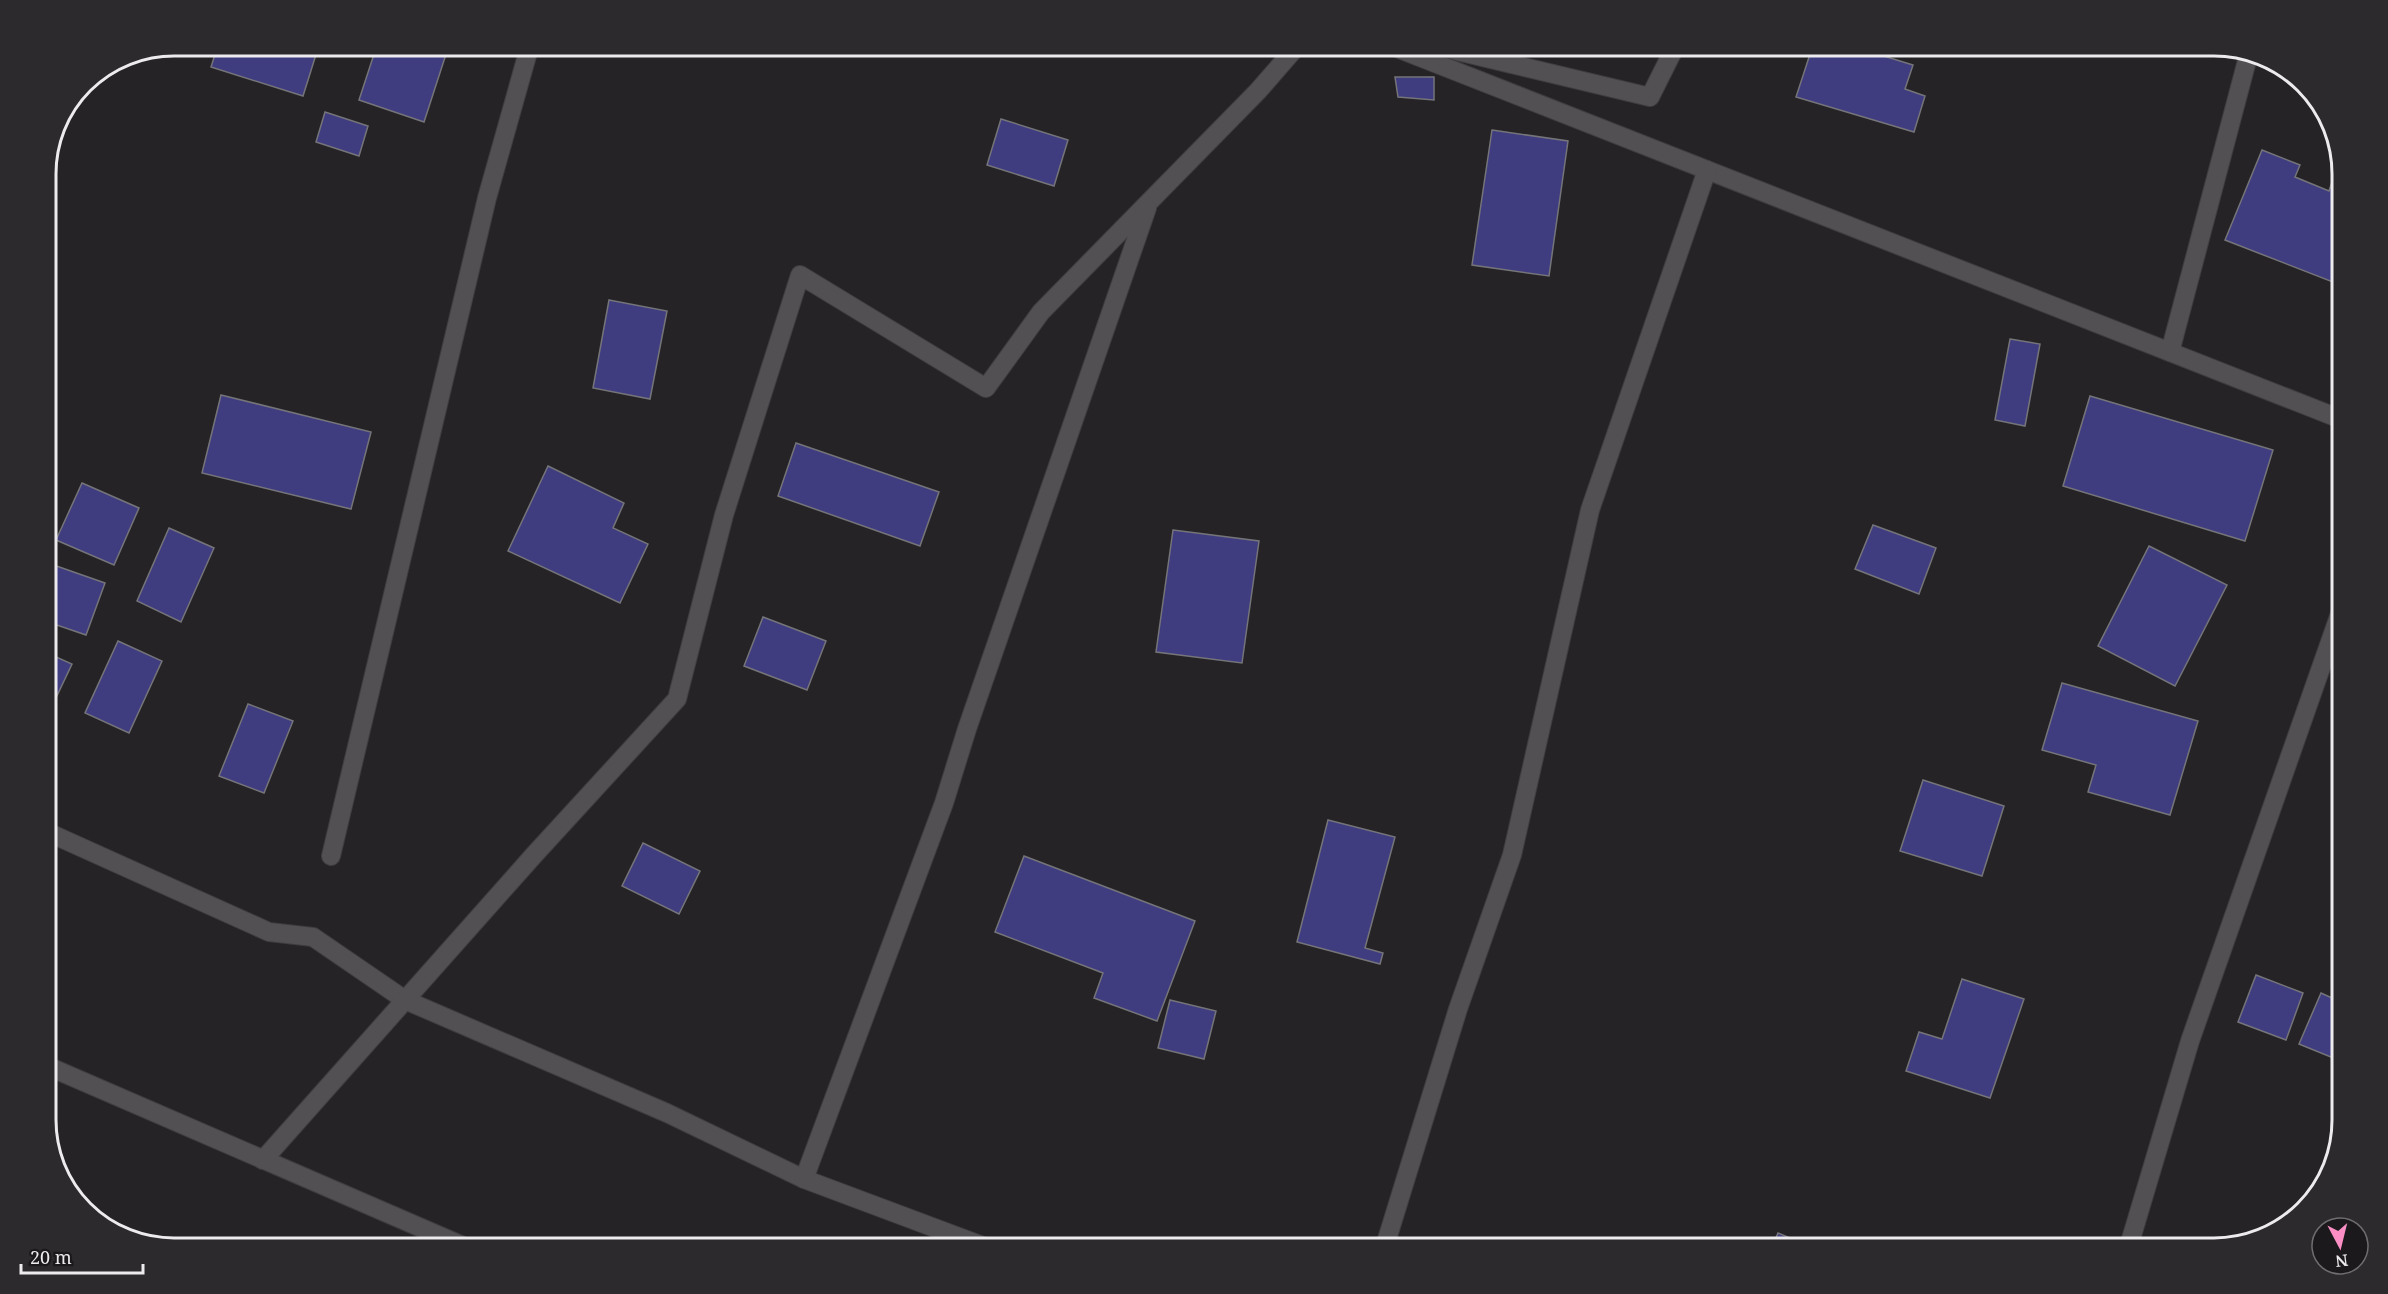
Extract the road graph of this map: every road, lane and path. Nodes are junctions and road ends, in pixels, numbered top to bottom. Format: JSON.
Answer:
{"nodes":[{"id":1,"x":527,"y":56,"type":"edge"},
{"id":2,"x":1288,"y":56,"type":"edge"},
{"id":3,"x":1417,"y":56,"type":"edge"},
{"id":4,"x":1477,"y":56,"type":"edge"},
{"id":5,"x":1671,"y":56,"type":"edge"},
{"id":6,"x":2247,"y":61,"type":"edge"},
{"id":7,"x":1707,"y":170,"type":"junction"},
{"id":8,"x":1149,"y":202,"type":"junction"},
{"id":9,"x":2170,"y":352,"type":"junction"},
{"id":10,"x":2332,"y":416,"type":"edge"},
{"id":11,"x":2332,"y":636,"type":"edge"},
{"id":12,"x":56,"y":836,"type":"edge"},
{"id":13,"x":331,"y":856,"type":"dead end"},
{"id":14,"x":405,"y":999,"type":"junction"},
{"id":15,"x":56,"y":1070,"type":"edge"},
{"id":16,"x":263,"y":1160,"type":"junction"},
{"id":17,"x":804,"y":1179,"type":"junction"},
{"id":18,"x":444,"y":1238,"type":"edge"},
{"id":19,"x":962,"y":1238,"type":"edge"},
{"id":20,"x":1387,"y":1238,"type":"edge"},
{"id":21,"x":2131,"y":1238,"type":"edge"}],
"edges":[{"from":1,"to":13,"type":"street"},
{"from":2,"to":8,"type":"street"},
{"from":3,"to":7,"type":"street"},
{"from":4,"to":5,"type":"street"},
{"from":6,"to":9,"type":"street"},
{"from":7,"to":9,"type":"street"},
{"from":7,"to":20,"type":"street"},
{"from":8,"to":14,"type":"street"},
{"from":8,"to":17,"type":"street"},
{"from":9,"to":10,"type":"street"},
{"from":11,"to":21,"type":"street"},
{"from":12,"to":14,"type":"street"},
{"from":14,"to":16,"type":"street"},
{"from":14,"to":17,"type":"street"},
{"from":15,"to":16,"type":"street"},
{"from":16,"to":18,"type":"street"},
{"from":17,"to":19,"type":"street"}]}
